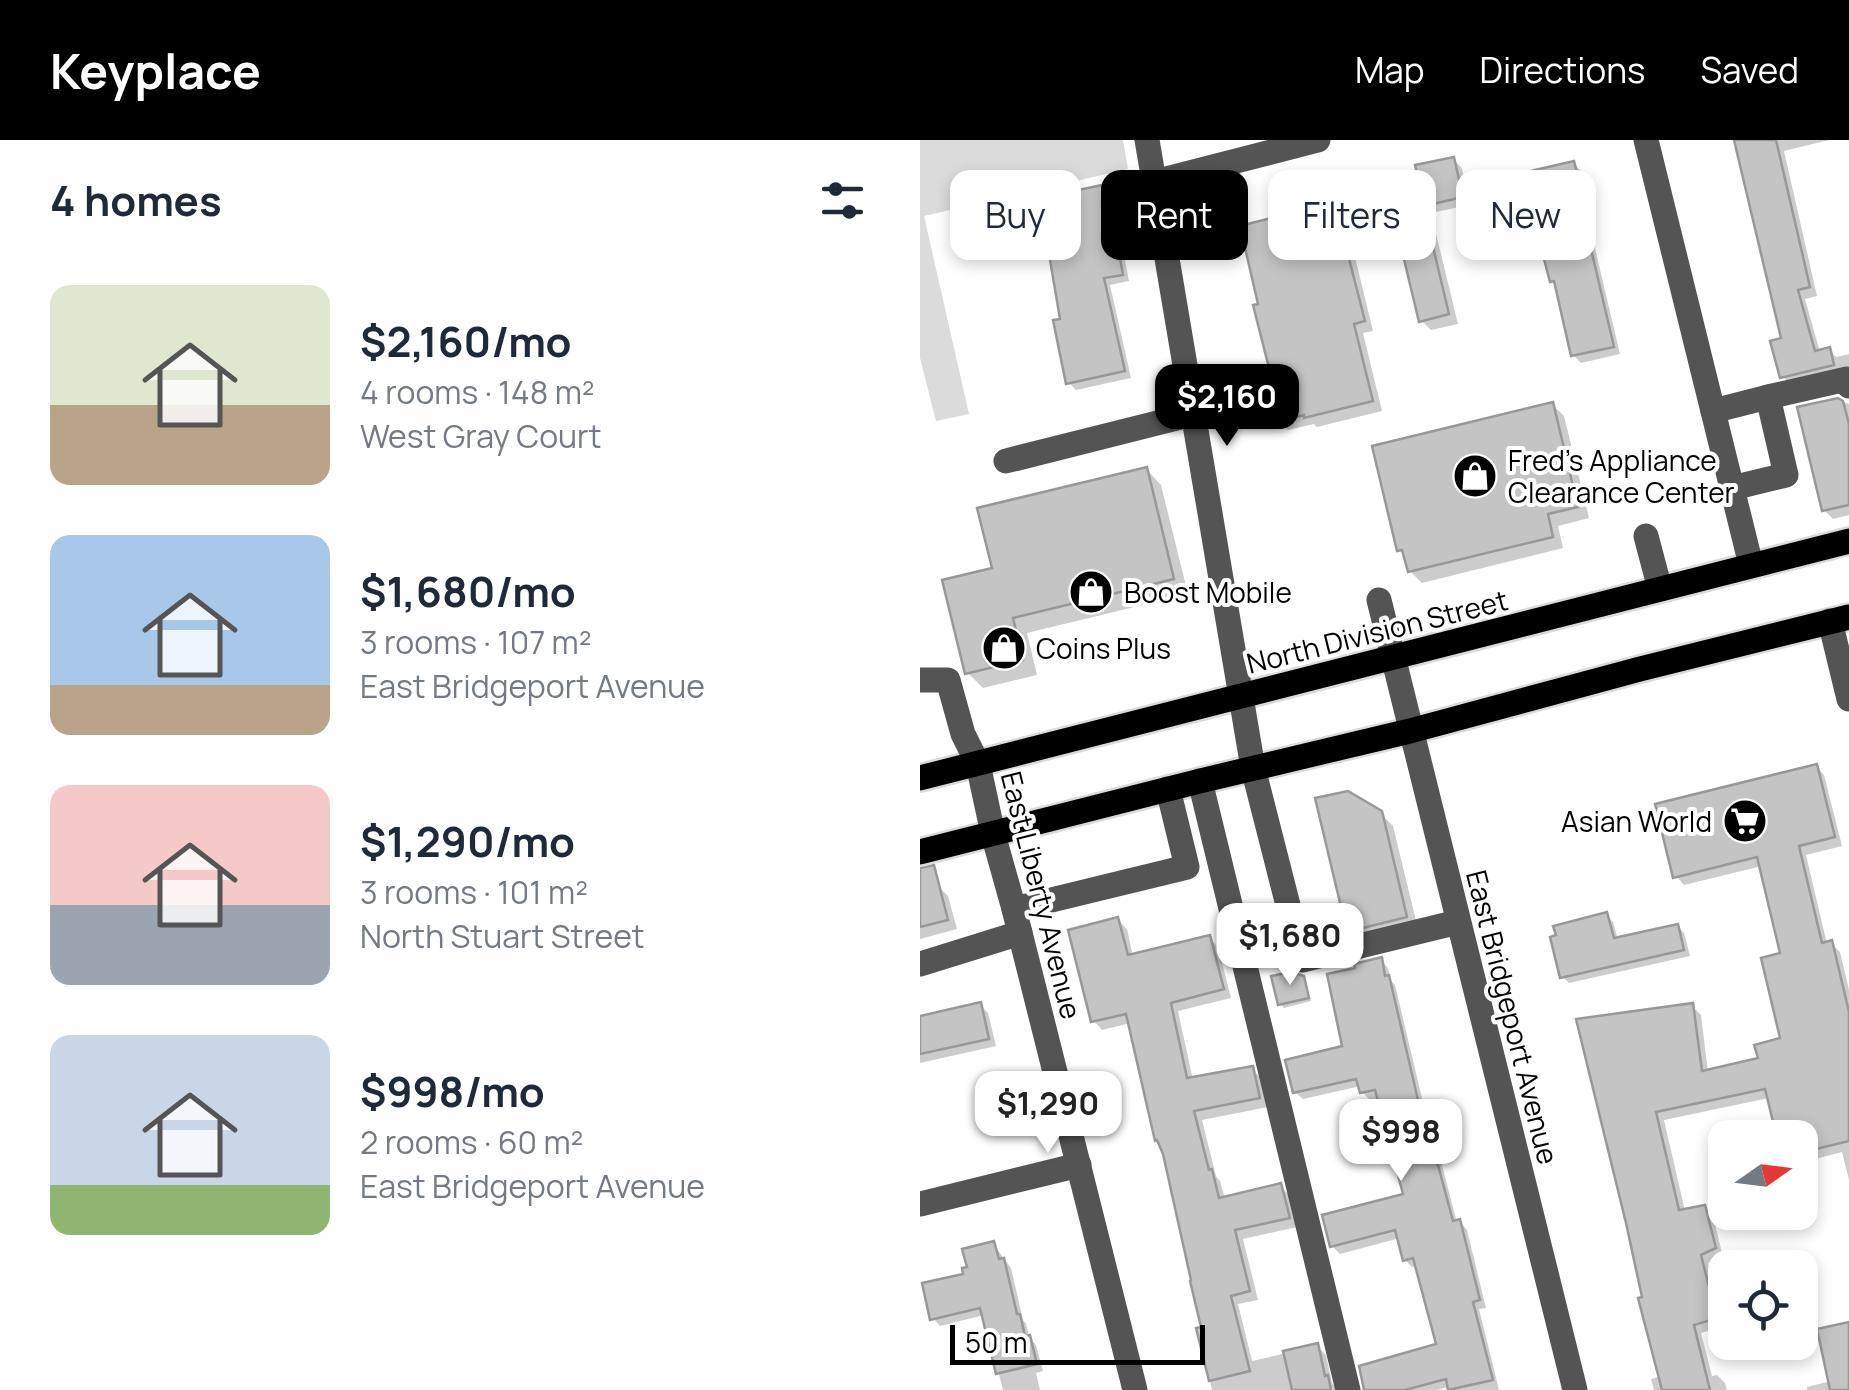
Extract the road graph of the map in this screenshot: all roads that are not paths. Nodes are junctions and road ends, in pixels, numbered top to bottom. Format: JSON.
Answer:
{"nodes":[{"id":1,"x":1147,"y":140,"type":"edge"},
{"id":2,"x":1318,"y":140,"type":"edge"},
{"id":3,"x":1646,"y":140,"type":"edge"},
{"id":4,"x":1152,"y":170,"type":"edge"},
{"id":5,"x":1201,"y":170,"type":"edge"},
{"id":6,"x":1167,"y":260,"type":"edge"},
{"id":7,"x":1849,"y":386,"type":"edge"},
{"id":8,"x":1768,"y":397,"type":"junction"},
{"id":9,"x":1713,"y":411,"type":"junction"},
{"id":10,"x":1193,"y":414,"type":"junction"},
{"id":11,"x":1006,"y":461,"type":"dead end"},
{"id":12,"x":1732,"y":488,"type":"junction"},
{"id":13,"x":1646,"y":536,"type":"dead end"},
{"id":14,"x":1849,"y":541,"type":"edge"},
{"id":15,"x":1751,"y":565,"type":"junction"},
{"id":16,"x":1660,"y":589,"type":"junction"},
{"id":17,"x":1379,"y":600,"type":"dead end"},
{"id":18,"x":1839,"y":619,"type":"edge"},
{"id":19,"x":1392,"y":659,"type":"junction"},
{"id":20,"x":920,"y":680,"type":"edge"},
{"id":21,"x":1241,"y":697,"type":"junction"},
{"id":22,"x":1849,"y":699,"type":"edge"},
{"id":23,"x":1410,"y":731,"type":"junction"},
{"id":24,"x":978,"y":764,"type":"junction"},
{"id":25,"x":1254,"y":768,"type":"junction"},
{"id":26,"x":920,"y":778,"type":"edge"},
{"id":27,"x":1200,"y":781,"type":"junction"},
{"id":28,"x":1168,"y":789,"type":"junction"},
{"id":29,"x":993,"y":834,"type":"junction"},
{"id":30,"x":920,"y":852,"type":"edge"},
{"id":31,"x":1018,"y":921,"type":"junction"},
{"id":32,"x":1458,"y":922,"type":"junction"},
{"id":33,"x":920,"y":964,"type":"edge"},
{"id":34,"x":1079,"y":1165,"type":"junction"},
{"id":35,"x":920,"y":1204,"type":"edge"},
{"id":36,"x":1135,"y":1390,"type":"edge"},
{"id":37,"x":1348,"y":1390,"type":"edge"},
{"id":38,"x":1575,"y":1390,"type":"edge"}],
"edges":[{"from":1,"to":4,"type":"street"},
{"from":2,"to":5,"type":"street"},
{"from":3,"to":9,"type":"street"},
{"from":6,"to":10,"type":"street"},
{"from":7,"to":8,"type":"street"},
{"from":8,"to":9,"type":"street"},
{"from":8,"to":12,"type":"street"},
{"from":9,"to":12,"type":"street"},
{"from":10,"to":11,"type":"street"},
{"from":10,"to":21,"type":"street"},
{"from":12,"to":15,"type":"street"},
{"from":13,"to":16,"type":"street"},
{"from":14,"to":15,"type":"main road","name":"North Division Street"},
{"from":15,"to":16,"type":"main road","name":"North Division Street"},
{"from":16,"to":19,"type":"main road","name":"North Division Street"},
{"from":17,"to":19,"type":"street","name":"East Bridgeport Avenue"},
{"from":18,"to":22,"type":"street"},
{"from":18,"to":23,"type":"main road"},
{"from":19,"to":21,"type":"main road","name":"North Division Street"},
{"from":19,"to":23,"type":"street","name":"East Bridgeport Avenue"},
{"from":20,"to":24,"type":"street","name":"East Liberty Avenue"},
{"from":21,"to":24,"type":"main road","name":"North Division Street"},
{"from":21,"to":25,"type":"street"},
{"from":23,"to":25,"type":"main road"},
{"from":23,"to":32,"type":"street","name":"East Bridgeport Avenue"},
{"from":24,"to":26,"type":"main road","name":"North Division Street"},
{"from":24,"to":29,"type":"street","name":"East Liberty Avenue"},
{"from":25,"to":27,"type":"main road"},
{"from":25,"to":32,"type":"street"},
{"from":27,"to":28,"type":"main road"},
{"from":27,"to":37,"type":"street"},
{"from":28,"to":29,"type":"main road"},
{"from":28,"to":31,"type":"street"},
{"from":29,"to":30,"type":"main road"},
{"from":29,"to":31,"type":"street","name":"East Liberty Avenue"},
{"from":31,"to":33,"type":"street"},
{"from":31,"to":34,"type":"street","name":"East Liberty Avenue"},
{"from":32,"to":38,"type":"street","name":"East Bridgeport Avenue"},
{"from":34,"to":35,"type":"street"},
{"from":34,"to":36,"type":"street","name":"East Liberty Avenue"}]}
